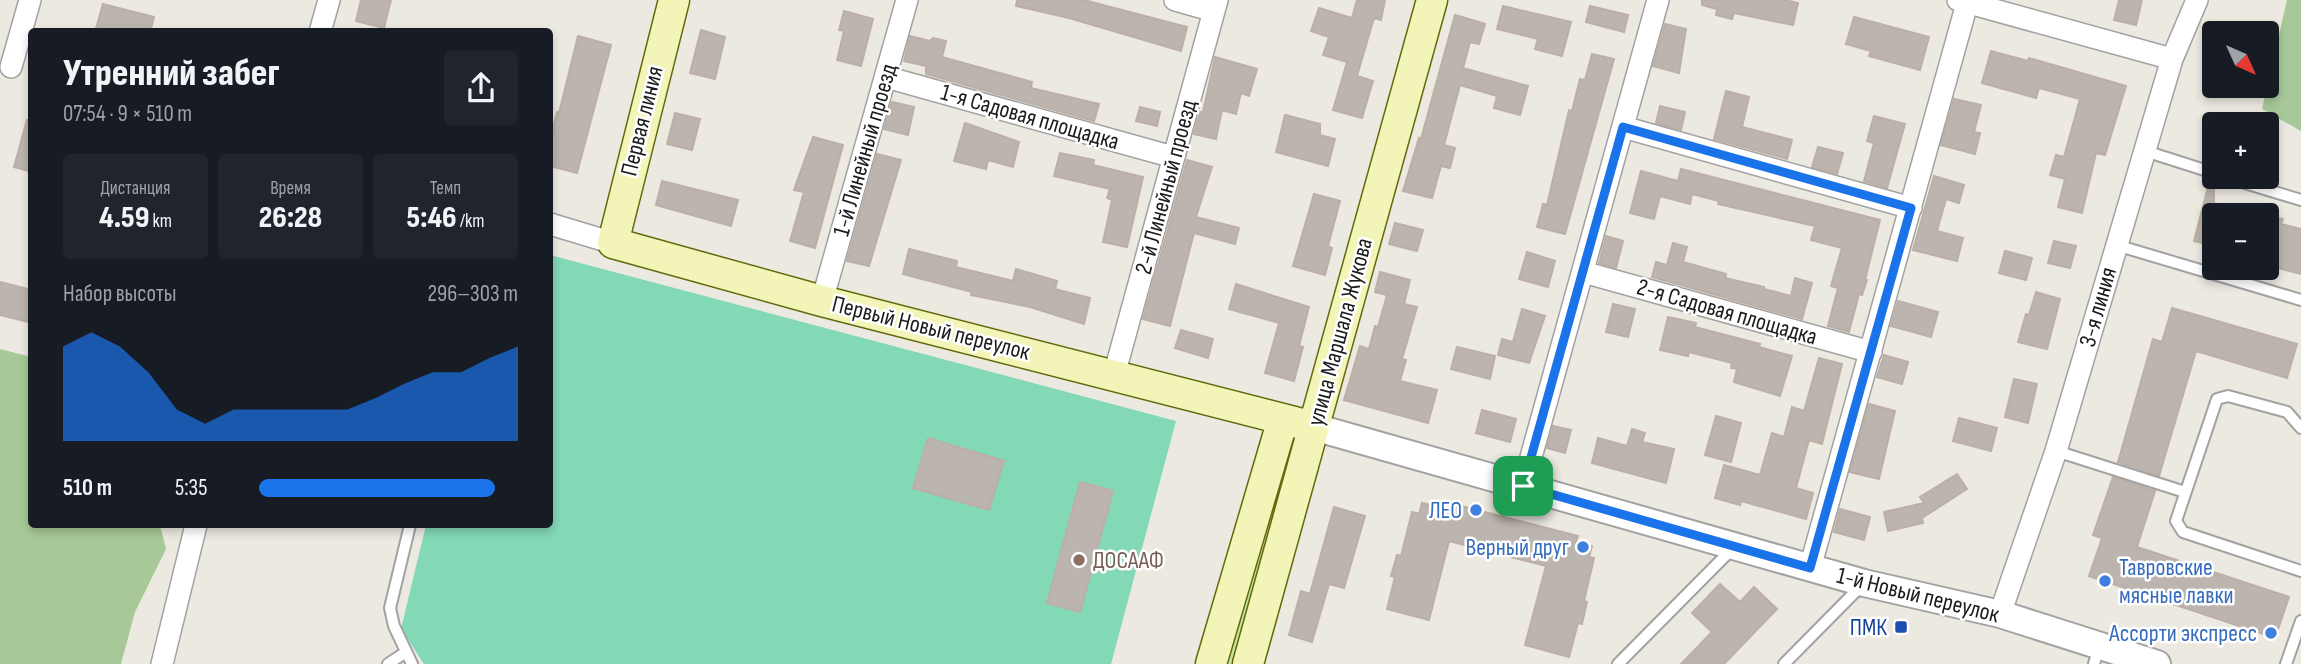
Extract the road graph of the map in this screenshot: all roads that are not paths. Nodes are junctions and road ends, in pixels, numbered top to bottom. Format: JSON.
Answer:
{"nodes":[{"id":1,"x":30,"y":0,"type":"edge"},
{"id":2,"x":329,"y":0,"type":"edge"},
{"id":3,"x":674,"y":0,"type":"edge"},
{"id":4,"x":906,"y":0,"type":"edge"},
{"id":5,"x":1175,"y":0,"type":"edge"},
{"id":6,"x":1432,"y":0,"type":"edge"},
{"id":7,"x":1658,"y":0,"type":"edge"},
{"id":8,"x":2197,"y":0,"type":"edge"},
{"id":9,"x":1964,"y":1,"type":"edge"},
{"id":10,"x":1216,"y":6,"type":"edge"},
{"id":11,"x":321,"y":28,"type":"edge"},
{"id":12,"x":2172,"y":59,"type":"junction"},
{"id":13,"x":14,"y":68,"type":"edge"},
{"id":14,"x":886,"y":77,"type":"junction"},
{"id":15,"x":1623,"y":127,"type":"junction"},
{"id":16,"x":2145,"y":151,"type":"junction"},
{"id":17,"x":1174,"y":158,"type":"junction"},
{"id":18,"x":2202,"y":169,"type":"edge"},
{"id":19,"x":2265,"y":189,"type":"edge"},
{"id":20,"x":2301,"y":200,"type":"edge"},
{"id":21,"x":1911,"y":208,"type":"junction"},
{"id":22,"x":553,"y":226,"type":"edge"},
{"id":23,"x":613,"y":243,"type":"junction"},
{"id":24,"x":2116,"y":245,"type":"junction"},
{"id":25,"x":1583,"y":272,"type":"junction"},
{"id":26,"x":2301,"y":300,"type":"edge"},
{"id":27,"x":822,"y":301,"type":"junction"},
{"id":28,"x":1871,"y":352,"type":"junction"},
{"id":29,"x":1114,"y":374,"type":"junction"},
{"id":30,"x":1283,"y":419,"type":"junction"},
{"id":31,"x":1314,"y":427,"type":"junction"},
{"id":32,"x":2301,"y":428,"type":"edge"},
{"id":33,"x":2056,"y":451,"type":"junction"},
{"id":34,"x":1523,"y":486,"type":"junction"},
{"id":35,"x":2185,"y":492,"type":"junction"},
{"id":36,"x":195,"y":528,"type":"edge"},
{"id":37,"x":409,"y":528,"type":"edge"},
{"id":38,"x":1735,"y":546,"type":"junction"},
{"id":39,"x":1810,"y":568,"type":"junction"},
{"id":40,"x":2301,"y":571,"type":"edge"},
{"id":41,"x":1864,"y":583,"type":"junction"},
{"id":42,"x":2000,"y":614,"type":"junction"},
{"id":43,"x":2301,"y":621,"type":"edge"},
{"id":44,"x":406,"y":652,"type":"junction"},
{"id":45,"x":2097,"y":655,"type":"edge"},
{"id":46,"x":162,"y":664,"type":"edge"},
{"id":47,"x":388,"y":664,"type":"edge"},
{"id":48,"x":412,"y":664,"type":"edge"},
{"id":49,"x":1211,"y":664,"type":"edge"},
{"id":50,"x":1248,"y":664,"type":"edge"},
{"id":51,"x":1618,"y":664,"type":"edge"},
{"id":52,"x":1784,"y":664,"type":"edge"},
{"id":53,"x":2157,"y":664,"type":"edge"},
{"id":54,"x":2286,"y":664,"type":"edge"}],
"edges":[{"from":1,"to":13,"type":"street"},
{"from":2,"to":11,"type":"street"},
{"from":3,"to":23,"type":"main road","name":"Первая линия"},
{"from":4,"to":14,"type":"street","name":"1-й Линейный проезд"},
{"from":5,"to":10,"type":"street"},
{"from":6,"to":31,"type":"main road","name":"улица Маршала Жукова"},
{"from":7,"to":15,"type":"street"},
{"from":8,"to":12,"type":"street","name":"3-я линия"},
{"from":9,"to":12,"type":"street"},
{"from":9,"to":21,"type":"street"},
{"from":10,"to":17,"type":"street","name":"2-й Линейный проезд"},
{"from":12,"to":16,"type":"street","name":"3-я линия"},
{"from":14,"to":17,"type":"street","name":"1-я Садовая площадка"},
{"from":14,"to":27,"type":"street","name":"1-й Линейный проезд"},
{"from":15,"to":21,"type":"street"},
{"from":15,"to":25,"type":"street"},
{"from":16,"to":18,"type":"lane"},
{"from":16,"to":24,"type":"street","name":"3-я линия"},
{"from":17,"to":29,"type":"street","name":"2-й Линейный проезд"},
{"from":19,"to":20,"type":"lane"},
{"from":21,"to":28,"type":"street"},
{"from":22,"to":23,"type":"street","name":"Первый Новый переулок"},
{"from":23,"to":27,"type":"main road","name":"Первый Новый переулок"},
{"from":24,"to":26,"type":"lane"},
{"from":24,"to":33,"type":"street","name":"3-я линия"},
{"from":25,"to":28,"type":"street","name":"2-я Cадовая площадка"},
{"from":25,"to":34,"type":"street"},
{"from":27,"to":29,"type":"main road","name":"Первый Новый переулок"},
{"from":28,"to":39,"type":"street"},
{"from":29,"to":30,"type":"main road","name":"Первый Новый переулок"},
{"from":30,"to":31,"type":"main road","name":"Первый Новый переулок"},
{"from":30,"to":49,"type":"main road","name":"улица Маршала Жукова"},
{"from":31,"to":34,"type":"street","name":"1-й Новый переулок"},
{"from":31,"to":50,"type":"main road","name":"улица Маршала Жукова"},
{"from":32,"to":35,"type":"lane"},
{"from":33,"to":35,"type":"lane"},
{"from":33,"to":42,"type":"street","name":"3-я линия"},
{"from":34,"to":38,"type":"street","name":"1-й Новый переулок"},
{"from":35,"to":40,"type":"lane"},
{"from":36,"to":46,"type":"street"},
{"from":37,"to":44,"type":"lane"},
{"from":38,"to":39,"type":"street","name":"1-й Новый переулок"},
{"from":38,"to":51,"type":"lane"},
{"from":39,"to":41,"type":"street","name":"1-й Новый переулок"},
{"from":41,"to":42,"type":"street","name":"1-й Новый переулок"},
{"from":41,"to":52,"type":"lane"},
{"from":42,"to":45,"type":"street","name":"1-й Новый переулок"},
{"from":43,"to":54,"type":"lane"},
{"from":44,"to":47,"type":"lane"},
{"from":44,"to":48,"type":"lane"},
{"from":45,"to":53,"type":"street","name":"1-й Новый переулок"}]}
